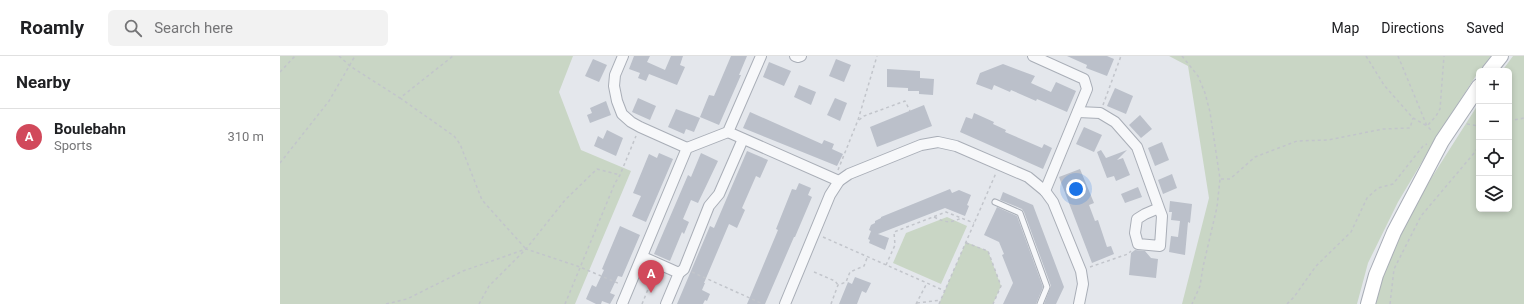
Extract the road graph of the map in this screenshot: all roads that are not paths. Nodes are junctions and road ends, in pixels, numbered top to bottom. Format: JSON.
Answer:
{"nodes":[{"id":1,"x":622,"y":56,"type":"edge"},
{"id":2,"x":761,"y":56,"type":"edge"},
{"id":3,"x":795,"y":56,"type":"edge"},
{"id":4,"x":801,"y":56,"type":"edge"},
{"id":5,"x":1501,"y":56,"type":"edge"},
{"id":6,"x":1037,"y":57,"type":"edge"},
{"id":7,"x":1491,"y":68,"type":"edge"},
{"id":8,"x":1476,"y":90,"type":"edge"},
{"id":9,"x":1078,"y":112,"type":"junction"},
{"id":10,"x":728,"y":132,"type":"junction"},
{"id":11,"x":743,"y":139,"type":"junction"},
{"id":12,"x":687,"y":148,"type":"junction"},
{"id":13,"x":839,"y":181,"type":"junction"},
{"id":14,"x":1045,"y":191,"type":"junction"},
{"id":15,"x":995,"y":202,"type":"dead end"},
{"id":16,"x":1159,"y":208,"type":"junction"},
{"id":17,"x":643,"y":257,"type":"junction"},
{"id":18,"x":682,"y":271,"type":"junction"},
{"id":19,"x":622,"y":304,"type":"edge"},
{"id":20,"x":666,"y":304,"type":"edge"},
{"id":21,"x":784,"y":304,"type":"edge"},
{"id":22,"x":1040,"y":304,"type":"edge"},
{"id":23,"x":1079,"y":304,"type":"edge"},
{"id":24,"x":1368,"y":304,"type":"edge"}],
"edges":[{"from":1,"to":12,"type":"street"},
{"from":2,"to":10,"type":"street"},
{"from":3,"to":4,"type":"street"},
{"from":5,"to":7,"type":"main road"},
{"from":6,"to":9,"type":"street"},
{"from":8,"to":24,"type":"main road"},
{"from":9,"to":14,"type":"street"},
{"from":9,"to":16,"type":"street"},
{"from":10,"to":11,"type":"street"},
{"from":10,"to":12,"type":"street"},
{"from":11,"to":13,"type":"street"},
{"from":11,"to":18,"type":"street"},
{"from":12,"to":17,"type":"street"},
{"from":13,"to":14,"type":"street"},
{"from":13,"to":21,"type":"street"},
{"from":14,"to":23,"type":"street"},
{"from":15,"to":22,"type":"lane"},
{"from":16,"to":16,"type":"street"},
{"from":17,"to":18,"type":"street"},
{"from":17,"to":19,"type":"street"},
{"from":18,"to":20,"type":"street"}]}
